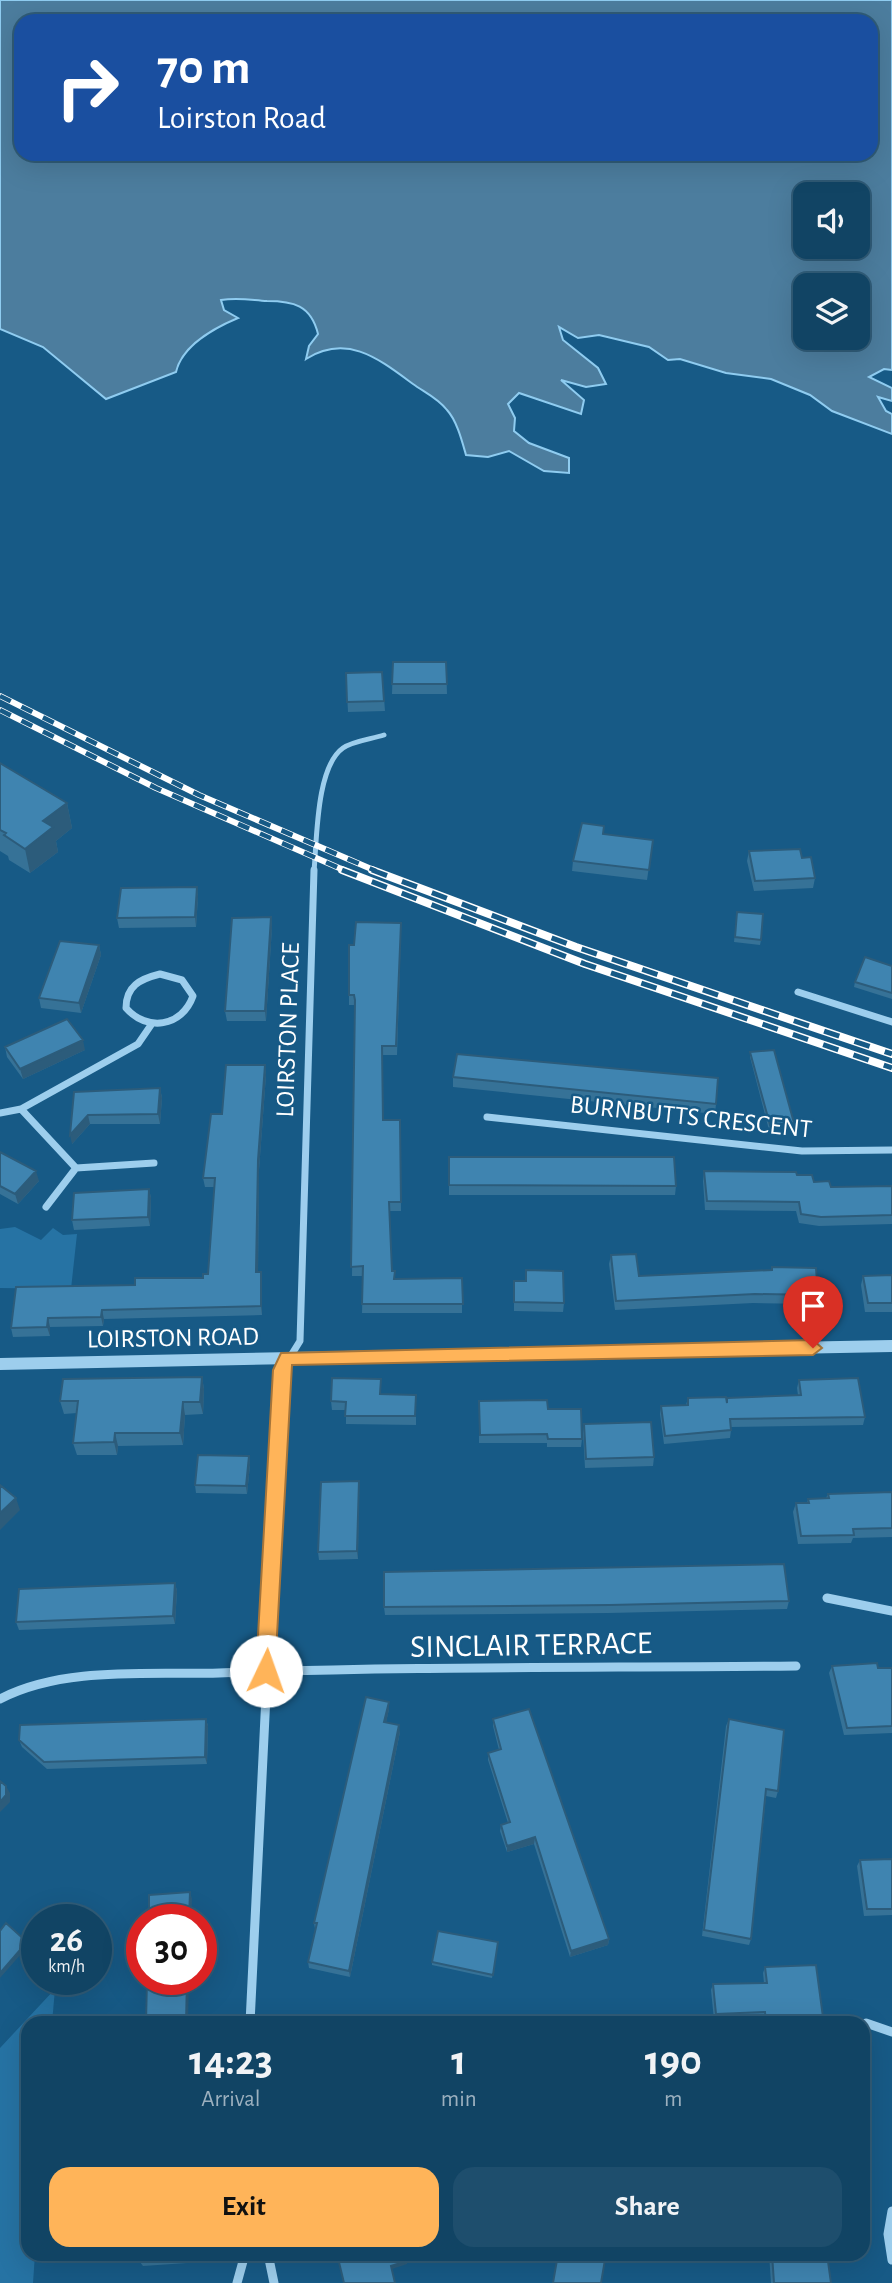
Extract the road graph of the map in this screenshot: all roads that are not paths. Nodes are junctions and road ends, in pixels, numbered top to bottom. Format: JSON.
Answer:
{"nodes":[{"id":1,"x":384,"y":735,"type":"dead end"},
{"id":2,"x":798,"y":992,"type":"dead end"},
{"id":3,"x":892,"y":1021,"type":"edge"},
{"id":4,"x":151,"y":1025,"type":"junction"},
{"id":5,"x":21,"y":1109,"type":"junction"},
{"id":6,"x":0,"y":1113,"type":"edge"},
{"id":7,"x":487,"y":1117,"type":"dead end"},
{"id":8,"x":892,"y":1150,"type":"edge"},
{"id":9,"x":154,"y":1164,"type":"dead end"},
{"id":10,"x":75,"y":1168,"type":"junction"},
{"id":11,"x":46,"y":1207,"type":"dead end"},
{"id":12,"x":892,"y":1346,"type":"edge"},
{"id":13,"x":287,"y":1358,"type":"junction"},
{"id":14,"x":0,"y":1364,"type":"edge"},
{"id":15,"x":827,"y":1598,"type":"dead end"},
{"id":16,"x":892,"y":1611,"type":"edge"},
{"id":17,"x":796,"y":1666,"type":"dead end"},
{"id":18,"x":266,"y":1671,"type":"junction"},
{"id":19,"x":0,"y":1699,"type":"edge"},
{"id":20,"x":250,"y":2016,"type":"edge"},
{"id":21,"x":870,"y":2024,"type":"edge"},
{"id":22,"x":892,"y":2032,"type":"edge"},
{"id":23,"x":892,"y":2210,"type":"edge"},
{"id":24,"x":892,"y":2260,"type":"edge"},
{"id":25,"x":243,"y":2261,"type":"edge"},
{"id":26,"x":269,"y":2261,"type":"edge"},
{"id":27,"x":237,"y":2283,"type":"edge"},
{"id":28,"x":274,"y":2283,"type":"edge"}],
"edges":[{"from":1,"to":13,"type":"street","name":"LOIRSTON PLACE"},
{"from":2,"to":3,"type":"street"},
{"from":4,"to":4,"type":"street"},
{"from":4,"to":5,"type":"street"},
{"from":5,"to":6,"type":"street"},
{"from":5,"to":10,"type":"street"},
{"from":7,"to":8,"type":"street","name":"BURNBUTTS CRESCENT"},
{"from":9,"to":10,"type":"street"},
{"from":10,"to":11,"type":"street"},
{"from":12,"to":13,"type":"street","name":"LOIRSTON ROAD"},
{"from":13,"to":14,"type":"street","name":"LOIRSTON ROAD"},
{"from":13,"to":18,"type":"street","name":"LOIRSTON PLACE"},
{"from":15,"to":16,"type":"street"},
{"from":17,"to":18,"type":"street","name":"SINCLAIR TERRACE"},
{"from":18,"to":19,"type":"street","name":"SINCLAIR TERRACE"},
{"from":18,"to":20,"type":"street","name":"LOIRSTON PLACE"},
{"from":21,"to":22,"type":"street"},
{"from":23,"to":24,"type":"street"},
{"from":25,"to":27,"type":"street"},
{"from":26,"to":28,"type":"street"}]}
